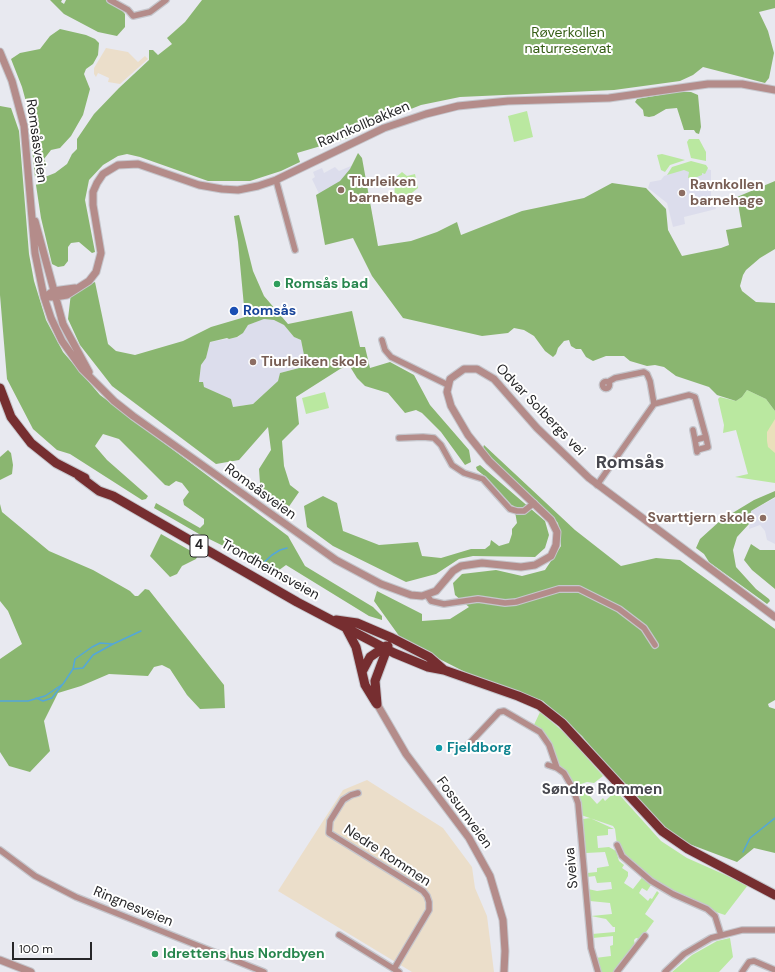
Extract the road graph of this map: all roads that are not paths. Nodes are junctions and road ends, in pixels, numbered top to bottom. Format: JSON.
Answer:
{"nodes":[{"id":1,"x":110,"y":0,"type":"edge"},
{"id":2,"x":166,"y":0,"type":"edge"},
{"id":3,"x":0,"y":52,"type":"edge"},
{"id":4,"x":775,"y":90,"type":"edge"},
{"id":5,"x":276,"y":180,"type":"junction"},
{"id":6,"x":33,"y":213,"type":"junction"},
{"id":7,"x":295,"y":250,"type":"dead end"},
{"id":8,"x":54,"y":294,"type":"junction"},
{"id":9,"x":44,"y":297,"type":"junction"},
{"id":10,"x":382,"y":340,"type":"dead end"},
{"id":11,"x":94,"y":380,"type":"junction"},
{"id":12,"x":608,"y":382,"type":"dead end"},
{"id":13,"x":448,"y":385,"type":"junction"},
{"id":14,"x":0,"y":388,"type":"edge"},
{"id":15,"x":654,"y":404,"type":"junction"},
{"id":16,"x":693,"y":430,"type":"dead end"},
{"id":17,"x":706,"y":437,"type":"junction"},
{"id":18,"x":399,"y":438,"type":"dead end"},
{"id":19,"x":695,"y":440,"type":"junction"},
{"id":20,"x":597,"y":485,"type":"junction"},
{"id":21,"x":534,"y":503,"type":"junction"},
{"id":22,"x":427,"y":595,"type":"junction"},
{"id":23,"x":775,"y":617,"type":"edge"},
{"id":24,"x":331,"y":620,"type":"junction"},
{"id":25,"x":344,"y":626,"type":"junction"},
{"id":26,"x":655,"y":645,"type":"dead end"},
{"id":27,"x":386,"y":647,"type":"junction"},
{"id":28,"x":444,"y":670,"type":"junction"},
{"id":29,"x":362,"y":672,"type":"junction"},
{"id":30,"x":377,"y":704,"type":"junction"},
{"id":31,"x":467,"y":746,"type":"dead end"},
{"id":32,"x":548,"y":765,"type":"dead end"},
{"id":33,"x":557,"y":768,"type":"junction"},
{"id":34,"x":358,"y":793,"type":"dead end"},
{"id":35,"x":617,"y":844,"type":"dead end"},
{"id":36,"x":0,"y":850,"type":"edge"},
{"id":37,"x":775,"y":895,"type":"edge"},
{"id":38,"x":775,"y":930,"type":"edge"},
{"id":39,"x":339,"y":935,"type":"dead end"},
{"id":40,"x":721,"y":935,"type":"junction"},
{"id":41,"x":645,"y":936,"type":"dead end"},
{"id":42,"x":0,"y":960,"type":"edge"},
{"id":43,"x":775,"y":970,"type":"edge"},
{"id":44,"x":397,"y":971,"type":"edge"},
{"id":45,"x":31,"y":972,"type":"edge"},
{"id":46,"x":264,"y":972,"type":"edge"},
{"id":47,"x":504,"y":972,"type":"edge"},
{"id":48,"x":598,"y":972,"type":"edge"},
{"id":49,"x":617,"y":972,"type":"edge"},
{"id":50,"x":665,"y":972,"type":"edge"},
{"id":51,"x":742,"y":972,"type":"edge"}],
"edges":[{"from":1,"to":2,"type":"street"},
{"from":3,"to":6,"type":"street","name":"Romsåsveien"},
{"from":4,"to":5,"type":"street","name":"Ravnkollbakken"},
{"from":5,"to":7,"type":"street"},
{"from":5,"to":8,"type":"street","name":"Ravnkollbakken"},
{"from":6,"to":8,"type":"street","name":"Romsåsveien"},
{"from":6,"to":9,"type":"street","name":"Romsåsveien"},
{"from":8,"to":9,"type":"street","name":"Ravnkollbakken"},
{"from":8,"to":11,"type":"street","name":"Romsåsveien"},
{"from":9,"to":11,"type":"street","name":"Romsåsveien"},
{"from":10,"to":13,"type":"street"},
{"from":11,"to":22,"type":"street","name":"Romsåsveien"},
{"from":12,"to":15,"type":"street"},
{"from":13,"to":20,"type":"street","name":"Odvar Solbergs vei"},
{"from":13,"to":21,"type":"street"},
{"from":14,"to":24,"type":"highway","name":"Trondheimsveien","number":"4"},
{"from":15,"to":17,"type":"street"},
{"from":15,"to":20,"type":"street"},
{"from":16,"to":19,"type":"street"},
{"from":17,"to":19,"type":"street"},
{"from":17,"to":19,"type":"street"},
{"from":18,"to":21,"type":"street"},
{"from":20,"to":23,"type":"street","name":"Odvar Solbergs vei"},
{"from":21,"to":22,"type":"street"},
{"from":22,"to":26,"type":"street"},
{"from":24,"to":25,"type":"highway","name":"Trondheimsveien","number":"4"},
{"from":24,"to":28,"type":"highway","name":"Trondheimsveien","number":"4"},
{"from":25,"to":27,"type":"highway","name":"Trondheimsveien","number":"4"},
{"from":25,"to":29,"type":"highway"},
{"from":27,"to":28,"type":"highway","name":"Trondheimsveien","number":"4"},
{"from":27,"to":29,"type":"highway"},
{"from":27,"to":30,"type":"highway"},
{"from":28,"to":37,"type":"highway","name":"Trondheimsveien","number":"4"},
{"from":29,"to":30,"type":"highway"},
{"from":30,"to":47,"type":"street","name":"Fossumveien"},
{"from":31,"to":33,"type":"street","name":"Sveiva"},
{"from":32,"to":33,"type":"street"},
{"from":33,"to":48,"type":"street","name":"Sveiva"},
{"from":34,"to":44,"type":"street","name":"Nedre Rommen"},
{"from":35,"to":40,"type":"street"},
{"from":36,"to":46,"type":"street","name":"Ringnesveien"},
{"from":38,"to":40,"type":"street"},
{"from":39,"to":44,"type":"street","name":"Nedre Rommen"},
{"from":40,"to":50,"type":"street"},
{"from":41,"to":49,"type":"street"},
{"from":42,"to":45,"type":"street"},
{"from":43,"to":51,"type":"street"}]}
